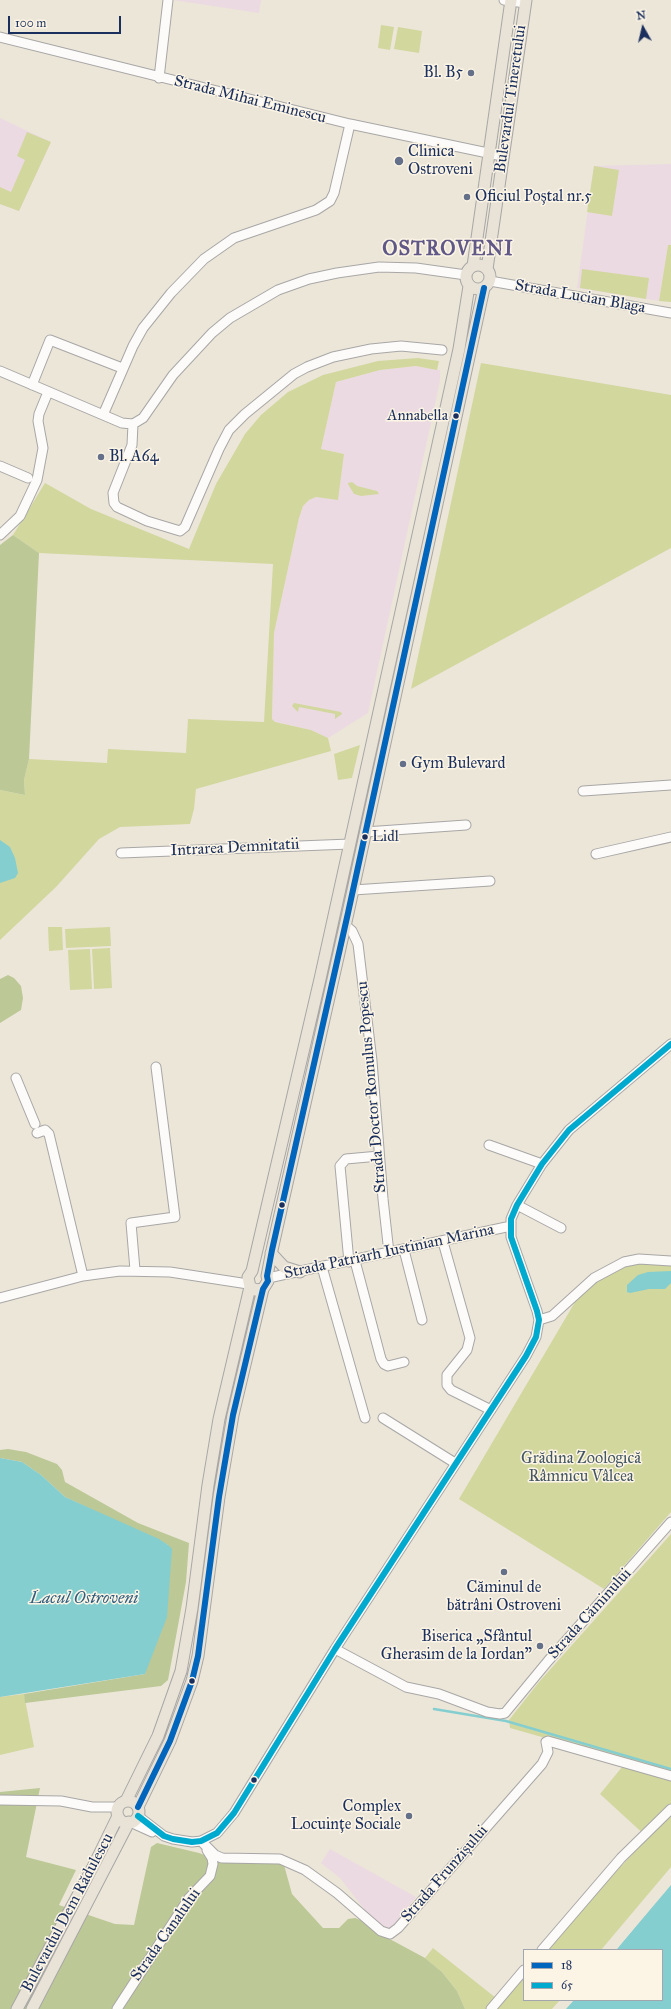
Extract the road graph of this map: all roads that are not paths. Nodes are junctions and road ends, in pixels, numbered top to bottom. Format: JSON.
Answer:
{"nodes":[{"id":1,"x":168,"y":0,"type":"edge"},
{"id":2,"x":508,"y":0,"type":"edge"},
{"id":3,"x":525,"y":2,"type":"edge"},
{"id":4,"x":0,"y":37,"type":"edge"},
{"id":5,"x":159,"y":78,"type":"junction"},
{"id":6,"x":350,"y":124,"type":"junction"},
{"id":7,"x":488,"y":154,"type":"junction"},
{"id":8,"x":502,"y":156,"type":"junction"},
{"id":9,"x":473,"y":266,"type":"junction"},
{"id":10,"x":487,"y":269,"type":"junction"},
{"id":11,"x":467,"y":281,"type":"junction"},
{"id":12,"x":487,"y":285,"type":"junction"},
{"id":13,"x":671,"y":313,"type":"edge"},
{"id":14,"x":442,"y":350,"type":"dead end"},
{"id":15,"x":122,"y":368,"type":"junction"},
{"id":16,"x":0,"y":371,"type":"edge"},
{"id":17,"x":32,"y":385,"type":"junction"},
{"id":18,"x":48,"y":392,"type":"junction"},
{"id":19,"x":103,"y":415,"type":"junction"},
{"id":20,"x":133,"y":424,"type":"junction"},
{"id":21,"x":0,"y":466,"type":"edge"},
{"id":22,"x":28,"y":478,"type":"dead end"},
{"id":23,"x":0,"y":535,"type":"edge"},
{"id":24,"x":379,"y":710,"type":"junction"},
{"id":25,"x":392,"y":713,"type":"junction"},
{"id":26,"x":671,"y":785,"type":"edge"},
{"id":27,"x":583,"y":791,"type":"dead end"},
{"id":28,"x":466,"y":825,"type":"dead end"},
{"id":29,"x":365,"y":832,"type":"junction"},
{"id":30,"x":671,"y":837,"type":"edge"},
{"id":31,"x":350,"y":844,"type":"junction"},
{"id":32,"x":121,"y":853,"type":"dead end"},
{"id":33,"x":596,"y":854,"type":"dead end"},
{"id":34,"x":490,"y":881,"type":"dead end"},
{"id":35,"x":353,"y":890,"type":"junction"},
{"id":36,"x":345,"y":925,"type":"junction"},
{"id":37,"x":671,"y":1044,"type":"edge"},
{"id":38,"x":156,"y":1067,"type":"dead end"},
{"id":39,"x":16,"y":1078,"type":"dead end"},
{"id":40,"x":489,"y":1144,"type":"dead end"},
{"id":41,"x":379,"y":1156,"type":"junction"},
{"id":42,"x":542,"y":1164,"type":"junction"},
{"id":43,"x":517,"y":1205,"type":"junction"},
{"id":44,"x":511,"y":1226,"type":"junction"},
{"id":45,"x":561,"y":1228,"type":"dead end"},
{"id":46,"x":443,"y":1242,"type":"junction"},
{"id":47,"x":404,"y":1250,"type":"junction"},
{"id":48,"x":271,"y":1253,"type":"junction"},
{"id":49,"x":389,"y":1253,"type":"junction"},
{"id":50,"x":352,"y":1261,"type":"junction"},
{"id":51,"x":671,"y":1261,"type":"edge"},
{"id":52,"x":322,"y":1267,"type":"junction"},
{"id":53,"x":135,"y":1270,"type":"junction"},
{"id":54,"x":300,"y":1272,"type":"junction"},
{"id":55,"x":83,"y":1276,"type":"junction"},
{"id":56,"x":267,"y":1277,"type":"junction"},
{"id":57,"x":250,"y":1279,"type":"junction"},
{"id":58,"x":263,"y":1289,"type":"junction"},
{"id":59,"x":0,"y":1298,"type":"edge"},
{"id":60,"x":422,"y":1320,"type":"dead end"},
{"id":61,"x":539,"y":1320,"type":"junction"},
{"id":62,"x":404,"y":1362,"type":"dead end"},
{"id":63,"x":491,"y":1410,"type":"junction"},
{"id":64,"x":365,"y":1418,"type":"dead end"},
{"id":65,"x":383,"y":1418,"type":"dead end"},
{"id":66,"x":455,"y":1463,"type":"junction"},
{"id":67,"x":671,"y":1522,"type":"edge"},
{"id":68,"x":334,"y":1649,"type":"junction"},
{"id":69,"x":671,"y":1776,"type":"edge"},
{"id":70,"x":0,"y":1800,"type":"edge"},
{"id":71,"x":671,"y":1809,"type":"edge"},
{"id":72,"x":120,"y":1810,"type":"junction"},
{"id":73,"x":134,"y":1817,"type":"junction"},
{"id":74,"x":201,"y":1840,"type":"junction"},
{"id":75,"x":543,"y":1949,"type":"edge"},
{"id":76,"x":523,"y":1971,"type":"edge"},
{"id":77,"x":17,"y":2009,"type":"edge"},
{"id":78,"x":32,"y":2009,"type":"edge"},
{"id":79,"x":117,"y":2009,"type":"edge"},
{"id":80,"x":491,"y":2009,"type":"edge"}],
"edges":[{"from":1,"to":5,"type":"street"},
{"from":2,"to":3,"type":"street"},
{"from":2,"to":7,"type":"main road","name":"Bulevardul Tineretului"},
{"from":3,"to":8,"type":"main road","name":"Bulevardul Tineretului"},
{"from":4,"to":5,"type":"street","name":"Strada Mihai Eminescu"},
{"from":5,"to":6,"type":"street","name":"Strada Mihai Eminescu"},
{"from":6,"to":7,"type":"street","name":"Strada Mihai Eminescu"},
{"from":6,"to":15,"type":"street"},
{"from":7,"to":8,"type":"street","name":"Strada Mihai Eminescu"},
{"from":7,"to":9,"type":"main road","name":"Bulevardul Tineretului"},
{"from":8,"to":10,"type":"main road","name":"Bulevardul Tineretului"},
{"from":9,"to":10,"type":"main road"},
{"from":9,"to":11,"type":"main road"},
{"from":10,"to":12,"type":"main road","name":"Bulevardul Tineretului"},
{"from":11,"to":12,"type":"main road"},
{"from":11,"to":20,"type":"street"},
{"from":11,"to":24,"type":"main road","name":"Bulevardul Dem Rădulescu"},
{"from":12,"to":13,"type":"street","name":"Strada Lucian Blaga"},
{"from":12,"to":25,"type":"main road","name":"Bulevardul Dem Rădulescu"},
{"from":14,"to":20,"type":"street"},
{"from":15,"to":17,"type":"street"},
{"from":15,"to":19,"type":"street"},
{"from":16,"to":17,"type":"street"},
{"from":17,"to":18,"type":"street"},
{"from":18,"to":19,"type":"street"},
{"from":18,"to":23,"type":"street"},
{"from":19,"to":20,"type":"street"},
{"from":21,"to":22,"type":"street"},
{"from":24,"to":25,"type":"main road"},
{"from":24,"to":31,"type":"main road","name":"Bulevardul Dem Rădulescu"},
{"from":25,"to":29,"type":"main road","name":"Bulevardul Dem Rădulescu"},
{"from":26,"to":27,"type":"street"},
{"from":28,"to":29,"type":"street"},
{"from":29,"to":35,"type":"main road","name":"Bulevardul Dem Rădulescu"},
{"from":30,"to":33,"type":"street"},
{"from":31,"to":32,"type":"street","name":"Intrarea Demnitatii"},
{"from":31,"to":57,"type":"main road","name":"Bulevardul Dem Rădulescu"},
{"from":34,"to":35,"type":"street"},
{"from":35,"to":36,"type":"main road","name":"Bulevardul Dem Rădulescu"},
{"from":36,"to":41,"type":"street","name":"Strada Doctor Romulus Popescu"},
{"from":36,"to":48,"type":"main road","name":"Bulevardul Dem Rădulescu"},
{"from":37,"to":42,"type":"street"},
{"from":38,"to":53,"type":"street"},
{"from":39,"to":55,"type":"street"},
{"from":40,"to":42,"type":"street"},
{"from":41,"to":49,"type":"street","name":"Strada Doctor Romulus Popescu"},
{"from":41,"to":50,"type":"street"},
{"from":42,"to":43,"type":"street"},
{"from":43,"to":44,"type":"street"},
{"from":43,"to":45,"type":"street"},
{"from":44,"to":46,"type":"street","name":"Strada Patriarh Iustinian Marina"},
{"from":44,"to":61,"type":"street"},
{"from":46,"to":47,"type":"street","name":"Strada Patriarh Iustinian Marina"},
{"from":46,"to":63,"type":"street"},
{"from":47,"to":49,"type":"street","name":"Strada Patriarh Iustinian Marina"},
{"from":47,"to":60,"type":"street"},
{"from":48,"to":54,"type":"main road"},
{"from":48,"to":56,"type":"main road","name":"Bulevardul Dem Rădulescu"},
{"from":49,"to":50,"type":"street","name":"Strada Patriarh Iustinian Marina"},
{"from":50,"to":52,"type":"street","name":"Strada Patriarh Iustinian Marina"},
{"from":50,"to":62,"type":"street"},
{"from":51,"to":61,"type":"street"},
{"from":52,"to":54,"type":"street","name":"Strada Patriarh Iustinian Marina"},
{"from":52,"to":64,"type":"street"},
{"from":53,"to":55,"type":"street"},
{"from":53,"to":57,"type":"street"},
{"from":54,"to":56,"type":"street","name":"Strada Patriarh Iustinian Marina"},
{"from":55,"to":59,"type":"street"},
{"from":56,"to":57,"type":"main road"},
{"from":56,"to":58,"type":"main road","name":"Bulevardul Dem Rădulescu"},
{"from":57,"to":58,"type":"main road"},
{"from":57,"to":72,"type":"main road","name":"Bulevardul Dem Rădulescu"},
{"from":58,"to":73,"type":"main road","name":"Bulevardul Dem Rădulescu"},
{"from":61,"to":63,"type":"street"},
{"from":63,"to":66,"type":"street"},
{"from":65,"to":66,"type":"street"},
{"from":66,"to":68,"type":"street"},
{"from":67,"to":68,"type":"street","name":"Strada Căminului"},
{"from":68,"to":74,"type":"street"},
{"from":69,"to":74,"type":"street","name":"Strada Frunzișului"},
{"from":70,"to":72,"type":"street"},
{"from":71,"to":75,"type":"street"},
{"from":72,"to":73,"type":"main road","name":"Bulevardul Dem Rădulescu"},
{"from":72,"to":73,"type":"main road"},
{"from":72,"to":77,"type":"main road","name":"Bulevardul Dem Rădulescu"},
{"from":73,"to":74,"type":"street"},
{"from":73,"to":78,"type":"main road","name":"Bulevardul Dem Rădulescu"},
{"from":74,"to":79,"type":"street","name":"Strada Canalului"},
{"from":76,"to":80,"type":"street"}]}
